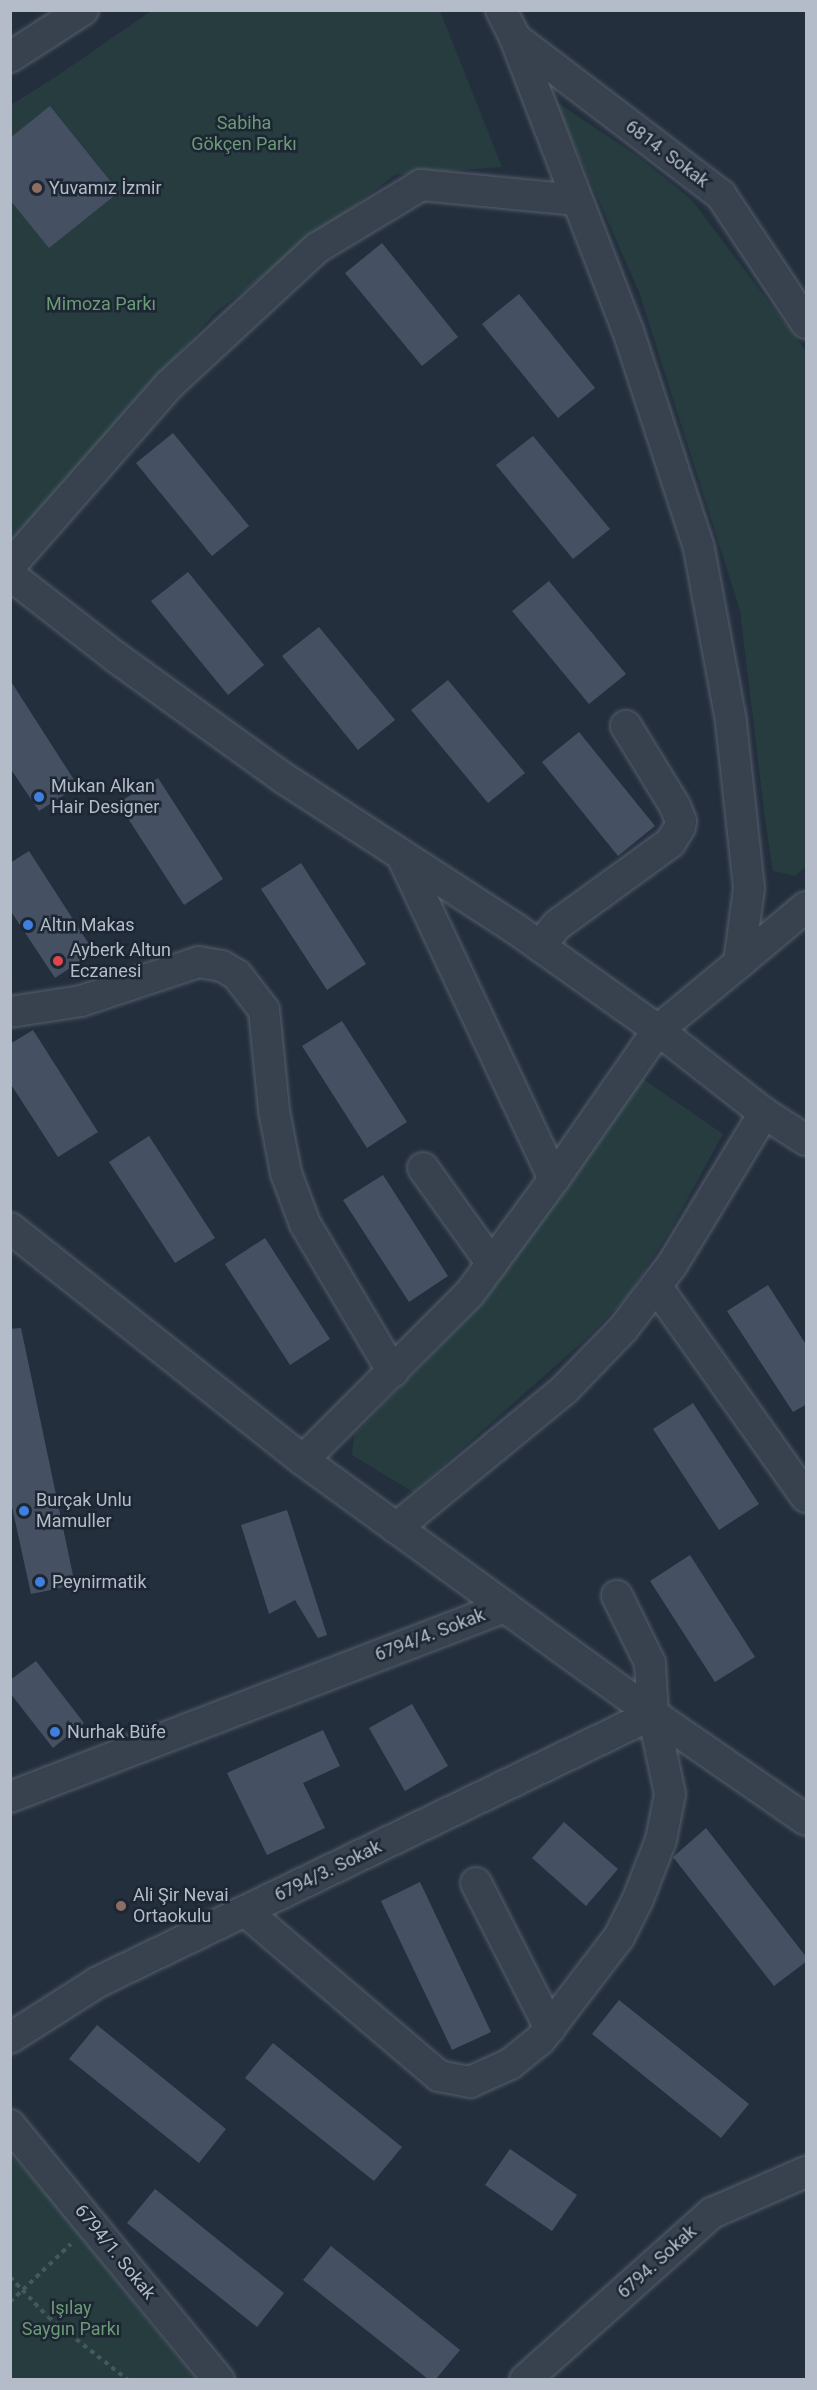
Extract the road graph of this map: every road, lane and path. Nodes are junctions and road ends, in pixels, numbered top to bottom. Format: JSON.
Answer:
{"nodes":[{"id":1,"x":83,"y":10,"type":"edge"},
{"id":2,"x":501,"y":10,"type":"edge"},
{"id":3,"x":515,"y":38,"type":"junction"},
{"id":4,"x":10,"y":57,"type":"edge"},
{"id":5,"x":576,"y":200,"type":"junction"},
{"id":6,"x":807,"y":323,"type":"edge"},
{"id":7,"x":10,"y":566,"type":"edge"},
{"id":8,"x":10,"y":576,"type":"edge"},
{"id":9,"x":626,"y":726,"type":"dead end"},
{"id":10,"x":402,"y":856,"type":"junction"},
{"id":11,"x":803,"y":919,"type":"edge"},
{"id":12,"x":540,"y":946,"type":"junction"},
{"id":13,"x":739,"y":963,"type":"junction"},
{"id":14,"x":10,"y":1012,"type":"edge"},
{"id":15,"x":658,"y":1030,"type":"junction"},
{"id":16,"x":764,"y":1113,"type":"junction"},
{"id":17,"x":807,"y":1140,"type":"edge"},
{"id":18,"x":423,"y":1168,"type":"dead end"},
{"id":19,"x":554,"y":1179,"type":"junction"},
{"id":20,"x":10,"y":1228,"type":"edge"},
{"id":21,"x":492,"y":1264,"type":"junction"},
{"id":22,"x":656,"y":1286,"type":"junction"},
{"id":23,"x":393,"y":1372,"type":"junction"},
{"id":24,"x":303,"y":1460,"type":"junction"},
{"id":25,"x":807,"y":1497,"type":"edge"},
{"id":26,"x":396,"y":1528,"type":"junction"},
{"id":27,"x":617,"y":1596,"type":"dead end"},
{"id":28,"x":505,"y":1607,"type":"junction"},
{"id":29,"x":653,"y":1714,"type":"junction"},
{"id":30,"x":10,"y":1797,"type":"edge"},
{"id":31,"x":807,"y":1820,"type":"edge"},
{"id":32,"x":476,"y":1883,"type":"dead end"},
{"id":33,"x":245,"y":1911,"type":"junction"},
{"id":34,"x":550,"y":2028,"type":"junction"},
{"id":35,"x":10,"y":2038,"type":"edge"},
{"id":36,"x":10,"y":2125,"type":"edge"},
{"id":37,"x":807,"y":2172,"type":"edge"},
{"id":38,"x":92,"y":2224,"type":"junction"},
{"id":39,"x":10,"y":2277,"type":"edge"},
{"id":40,"x":22,"y":2290,"type":"junction"},
{"id":41,"x":10,"y":2302,"type":"edge"},
{"id":42,"x":128,"y":2379,"type":"edge"},
{"id":43,"x":219,"y":2379,"type":"edge"},
{"id":44,"x":525,"y":2379,"type":"edge"}],
"edges":[{"from":1,"to":4,"type":"street"},
{"from":2,"to":3,"type":"street","name":"6814. Sokak"},
{"from":3,"to":5,"type":"street"},
{"from":3,"to":6,"type":"street","name":"6814. Sokak"},
{"from":5,"to":7,"type":"street"},
{"from":5,"to":13,"type":"street"},
{"from":8,"to":10,"type":"street"},
{"from":9,"to":12,"type":"street"},
{"from":10,"to":12,"type":"street"},
{"from":10,"to":19,"type":"street"},
{"from":11,"to":13,"type":"street"},
{"from":12,"to":15,"type":"street"},
{"from":13,"to":15,"type":"street"},
{"from":14,"to":23,"type":"street"},
{"from":15,"to":16,"type":"street"},
{"from":15,"to":19,"type":"street"},
{"from":16,"to":17,"type":"street"},
{"from":16,"to":22,"type":"street"},
{"from":18,"to":21,"type":"street"},
{"from":19,"to":21,"type":"street"},
{"from":20,"to":24,"type":"street"},
{"from":21,"to":23,"type":"street"},
{"from":22,"to":25,"type":"street"},
{"from":22,"to":26,"type":"street"},
{"from":23,"to":24,"type":"street"},
{"from":24,"to":26,"type":"street"},
{"from":26,"to":28,"type":"street"},
{"from":27,"to":29,"type":"street"},
{"from":28,"to":29,"type":"street","name":"6794/4. Sokak"},
{"from":28,"to":30,"type":"street","name":"6794/4. Sokak"},
{"from":29,"to":31,"type":"street","name":"6794/4. Sokak"},
{"from":29,"to":33,"type":"street","name":"6794/3. Sokak"},
{"from":29,"to":34,"type":"street"},
{"from":32,"to":34,"type":"street"},
{"from":33,"to":34,"type":"street"},
{"from":33,"to":35,"type":"street","name":"6794/3. Sokak"},
{"from":36,"to":38,"type":"street","name":"6794/1. Sokak"},
{"from":37,"to":44,"type":"street","name":"6794. Sokak"},
{"from":38,"to":40,"type":"path"},
{"from":38,"to":43,"type":"street","name":"6794/1. Sokak"},
{"from":39,"to":40,"type":"path"},
{"from":40,"to":41,"type":"path"},
{"from":40,"to":42,"type":"path"}]}
